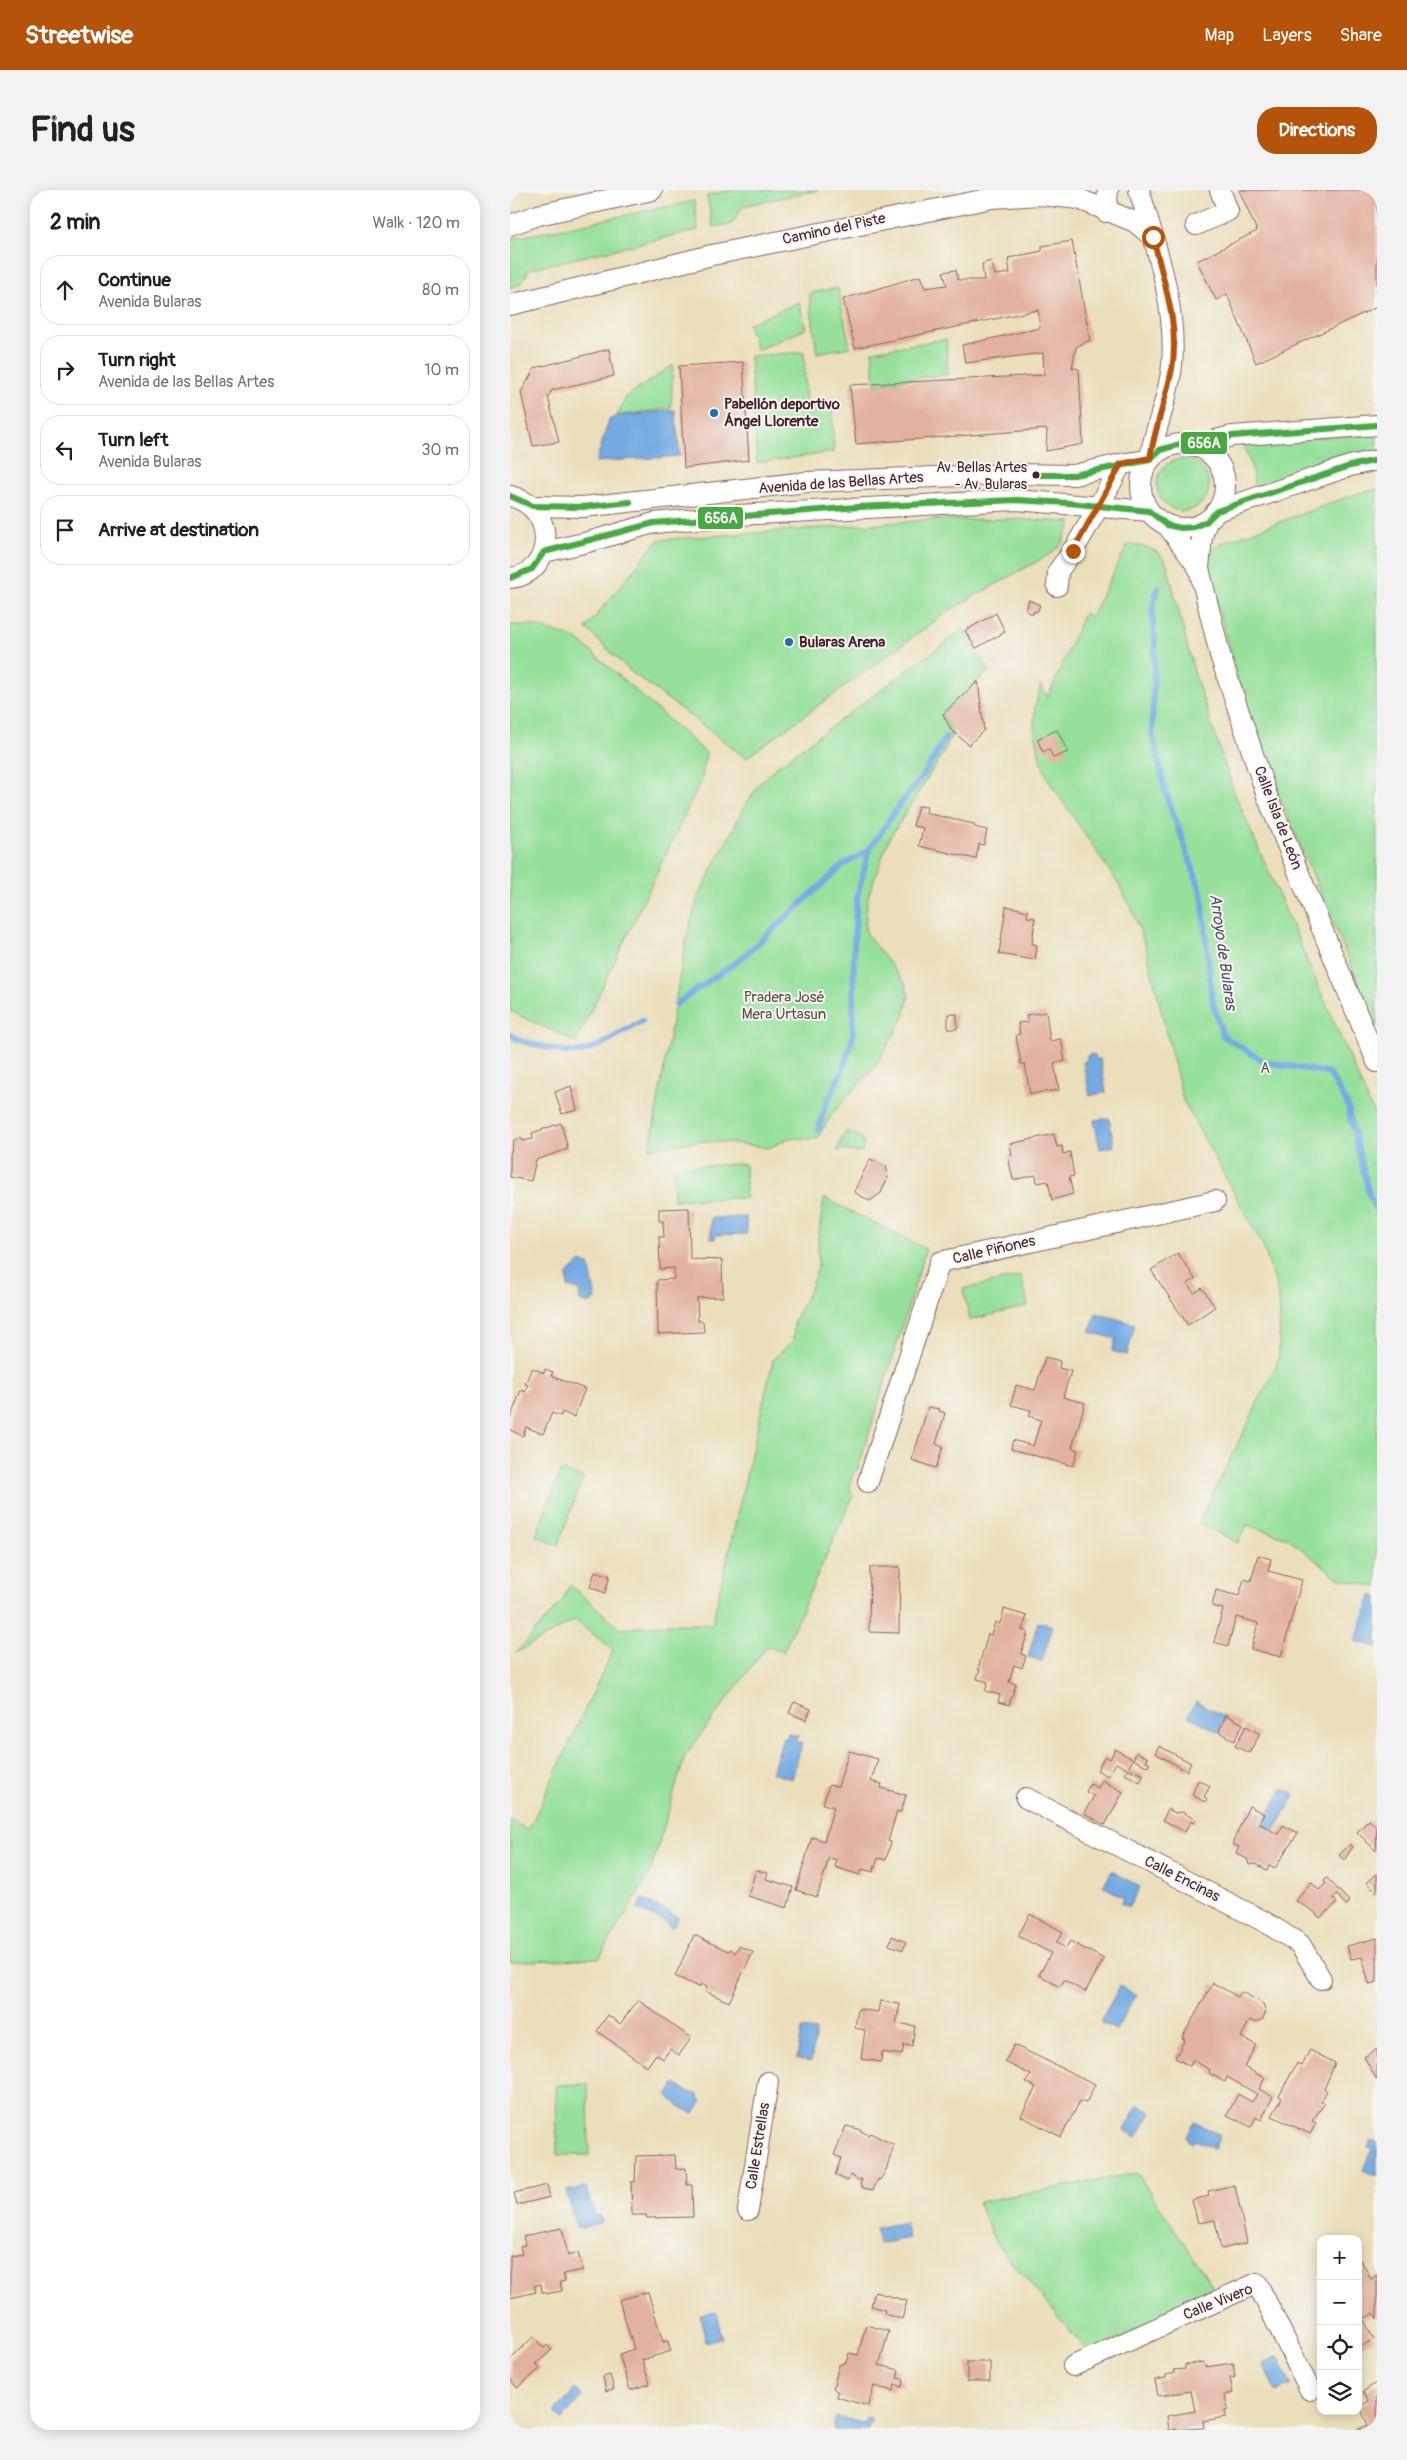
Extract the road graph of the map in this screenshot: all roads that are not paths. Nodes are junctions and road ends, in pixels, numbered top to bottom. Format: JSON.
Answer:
{"nodes":[{"id":1,"x":652,"y":190,"type":"edge"},
{"id":2,"x":1108,"y":190,"type":"edge"},
{"id":3,"x":1139,"y":190,"type":"edge"},
{"id":4,"x":1220,"y":190,"type":"edge"},
{"id":5,"x":1106,"y":212,"type":"junction"},
{"id":6,"x":510,"y":225,"type":"edge"},
{"id":7,"x":1196,"y":225,"type":"dead end"},
{"id":8,"x":1153,"y":237,"type":"junction"},
{"id":9,"x":510,"y":305,"type":"edge"},
{"id":10,"x":1377,"y":425,"type":"edge"},
{"id":11,"x":1197,"y":445,"type":"junction"},
{"id":12,"x":1150,"y":459,"type":"junction"},
{"id":13,"x":1377,"y":460,"type":"edge"},
{"id":14,"x":1121,"y":464,"type":"junction"},
{"id":15,"x":511,"y":495,"type":"edge"},
{"id":16,"x":533,"y":506,"type":"junction"},
{"id":17,"x":1108,"y":507,"type":"junction"},
{"id":18,"x":1149,"y":511,"type":"junction"},
{"id":19,"x":1212,"y":516,"type":"junction"},
{"id":20,"x":1167,"y":525,"type":"junction"},
{"id":21,"x":544,"y":552,"type":"junction"},
{"id":22,"x":1199,"y":568,"type":"junction"},
{"id":23,"x":510,"y":578,"type":"edge"},
{"id":24,"x":1377,"y":1062,"type":"edge"},
{"id":25,"x":1215,"y":1201,"type":"dead end"},
{"id":26,"x":868,"y":1482,"type":"dead end"},
{"id":27,"x":1026,"y":1798,"type":"dead end"},
{"id":28,"x":1321,"y":1979,"type":"dead end"},
{"id":29,"x":768,"y":2082,"type":"dead end"},
{"id":30,"x":748,"y":2210,"type":"dead end"},
{"id":31,"x":1073,"y":2366,"type":"dead end"},
{"id":32,"x":1310,"y":2390,"type":"dead end"}],
"edges":[{"from":1,"to":6,"type":"street"},
{"from":2,"to":5,"type":"street"},
{"from":3,"to":8,"type":"street"},
{"from":4,"to":7,"type":"street"},
{"from":5,"to":8,"type":"street","name":"Camino del Piste"},
{"from":5,"to":9,"type":"street","name":"Camino del Piste"},
{"from":8,"to":12,"type":"street"},
{"from":10,"to":11,"type":"street"},
{"from":11,"to":12,"type":"street"},
{"from":11,"to":19,"type":"street"},
{"from":12,"to":14,"type":"street","name":"Avenida de las Bellas Artes"},
{"from":12,"to":18,"type":"street"},
{"from":13,"to":19,"type":"street"},
{"from":14,"to":16,"type":"street","name":"Avenida de las Bellas Artes"},
{"from":14,"to":17,"type":"street"},
{"from":15,"to":16,"type":"street"},
{"from":16,"to":21,"type":"street"},
{"from":17,"to":18,"type":"street","name":"Avenida de las Bellas Artes"},
{"from":17,"to":21,"type":"street","name":"Avenida de las Bellas Artes"},
{"from":18,"to":20,"type":"street"},
{"from":19,"to":20,"type":"street"},
{"from":19,"to":22,"type":"street","name":"Calle Isla de León"},
{"from":20,"to":22,"type":"street","name":"Calle Isla de León"},
{"from":21,"to":23,"type":"street"},
{"from":22,"to":24,"type":"street","name":"Calle Isla de León"},
{"from":25,"to":26,"type":"street","name":"Calle Piñones"},
{"from":27,"to":28,"type":"street","name":"Calle Encinas"},
{"from":29,"to":30,"type":"street","name":"Calle Estrellas"},
{"from":31,"to":32,"type":"street","name":"Calle Vivero"}]}
